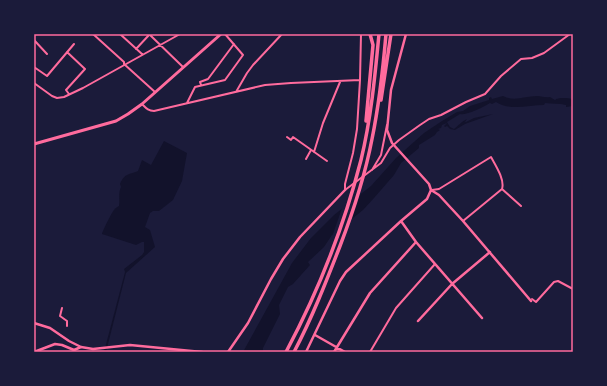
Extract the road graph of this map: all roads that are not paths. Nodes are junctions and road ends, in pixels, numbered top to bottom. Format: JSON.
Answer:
{"nodes":[{"id":1,"x":93,"y":34,"type":"edge"},
{"id":2,"x":120,"y":34,"type":"edge"},
{"id":3,"x":149,"y":34,"type":"edge"},
{"id":4,"x":180,"y":34,"type":"edge"},
{"id":5,"x":221,"y":34,"type":"edge"},
{"id":6,"x":225,"y":34,"type":"edge"},
{"id":7,"x":282,"y":34,"type":"edge"},
{"id":8,"x":361,"y":34,"type":"edge"},
{"id":9,"x":370,"y":34,"type":"edge"},
{"id":10,"x":379,"y":34,"type":"edge"},
{"id":11,"x":386,"y":34,"type":"edge"},
{"id":12,"x":391,"y":34,"type":"edge"},
{"id":13,"x":406,"y":34,"type":"edge"},
{"id":14,"x":570,"y":34,"type":"edge"},
{"id":15,"x":34,"y":40,"type":"edge"},
{"id":16,"x":74,"y":44,"type":"dead end"},
{"id":17,"x":161,"y":44,"type":"junction"},
{"id":18,"x":234,"y":44,"type":"junction"},
{"id":19,"x":136,"y":49,"type":"junction"},
{"id":20,"x":67,"y":52,"type":"junction"},
{"id":21,"x":47,"y":54,"type":"dead end"},
{"id":22,"x":142,"y":54,"type":"junction"},
{"id":23,"x":124,"y":64,"type":"junction"},
{"id":24,"x":34,"y":67,"type":"edge"},
{"id":25,"x":183,"y":67,"type":"junction"},
{"id":26,"x":360,"y":80,"type":"junction"},
{"id":27,"x":340,"y":81,"type":"junction"},
{"id":28,"x":34,"y":83,"type":"edge"},
{"id":29,"x":201,"y":85,"type":"junction"},
{"id":30,"x":155,"y":92,"type":"junction"},
{"id":31,"x":236,"y":92,"type":"junction"},
{"id":32,"x":69,"y":94,"type":"junction"},
{"id":33,"x":186,"y":103,"type":"junction"},
{"id":34,"x":142,"y":104,"type":"junction"},
{"id":35,"x":388,"y":120,"type":"junction"},
{"id":36,"x":287,"y":137,"type":"dead end"},
{"id":37,"x":372,"y":139,"type":"junction"},
{"id":38,"x":34,"y":144,"type":"edge"},
{"id":39,"x":364,"y":144,"type":"junction"},
{"id":40,"x":311,"y":150,"type":"junction"},
{"id":41,"x":314,"y":152,"type":"junction"},
{"id":42,"x":306,"y":159,"type":"dead end"},
{"id":43,"x":327,"y":161,"type":"dead end"},
{"id":44,"x":370,"y":172,"type":"junction"},
{"id":45,"x":502,"y":189,"type":"junction"},
{"id":46,"x":345,"y":190,"type":"junction"},
{"id":47,"x":431,"y":190,"type":"junction"},
{"id":48,"x":521,"y":206,"type":"dead end"},
{"id":49,"x":401,"y":221,"type":"junction"},
{"id":50,"x":463,"y":221,"type":"junction"},
{"id":51,"x":416,"y":242,"type":"junction"},
{"id":52,"x":490,"y":252,"type":"junction"},
{"id":53,"x":434,"y":264,"type":"junction"},
{"id":54,"x":452,"y":284,"type":"junction"},
{"id":55,"x":573,"y":289,"type":"edge"},
{"id":56,"x":532,"y":300,"type":"joint"},
{"id":57,"x":62,"y":308,"type":"dead end"},
{"id":58,"x":482,"y":318,"type":"dead end"},
{"id":59,"x":418,"y":322,"type":"dead end"},
{"id":60,"x":34,"y":323,"type":"edge"},
{"id":61,"x":67,"y":326,"type":"dead end"},
{"id":62,"x":315,"y":335,"type":"junction"},
{"id":63,"x":81,"y":347,"type":"junction"},
{"id":64,"x":337,"y":347,"type":"junction"},
{"id":65,"x":34,"y":352,"type":"edge"},
{"id":66,"x":202,"y":352,"type":"edge"},
{"id":67,"x":228,"y":352,"type":"edge"},
{"id":68,"x":286,"y":352,"type":"edge"},
{"id":69,"x":294,"y":352,"type":"edge"},
{"id":70,"x":306,"y":352,"type":"edge"},
{"id":71,"x":334,"y":352,"type":"edge"},
{"id":72,"x":345,"y":352,"type":"edge"},
{"id":73,"x":370,"y":352,"type":"edge"}],
"edges":[{"from":1,"to":23,"type":"street"},
{"from":2,"to":19,"type":"street"},
{"from":3,"to":17,"type":"street"},
{"from":3,"to":19,"type":"street"},
{"from":4,"to":17,"type":"street"},
{"from":5,"to":25,"type":"main road"},
{"from":6,"to":18,"type":"street"},
{"from":7,"to":31,"type":"street"},
{"from":8,"to":26,"type":"street"},
{"from":9,"to":39,"type":"highway"},
{"from":10,"to":39,"type":"highway"},
{"from":11,"to":37,"type":"highway"},
{"from":12,"to":37,"type":"highway"},
{"from":13,"to":35,"type":"street"},
{"from":14,"to":44,"type":"street"},
{"from":15,"to":21,"type":"street"},
{"from":16,"to":20,"type":"street"},
{"from":17,"to":22,"type":"street"},
{"from":17,"to":25,"type":"street"},
{"from":18,"to":29,"type":"street"},
{"from":18,"to":29,"type":"street"},
{"from":19,"to":22,"type":"street"},
{"from":20,"to":24,"type":"street"},
{"from":20,"to":32,"type":"street"},
{"from":22,"to":23,"type":"street"},
{"from":23,"to":30,"type":"street"},
{"from":23,"to":32,"type":"street"},
{"from":25,"to":30,"type":"main road"},
{"from":26,"to":27,"type":"street"},
{"from":26,"to":46,"type":"street"},
{"from":27,"to":31,"type":"street"},
{"from":27,"to":41,"type":"street"},
{"from":28,"to":32,"type":"street"},
{"from":29,"to":33,"type":"street"},
{"from":30,"to":34,"type":"main road"},
{"from":31,"to":33,"type":"street"},
{"from":33,"to":34,"type":"street"},
{"from":34,"to":38,"type":"main road"},
{"from":35,"to":44,"type":"street"},
{"from":35,"to":47,"type":"street"},
{"from":36,"to":40,"type":"street"},
{"from":37,"to":69,"type":"highway"},
{"from":39,"to":68,"type":"highway"},
{"from":40,"to":41,"type":"street"},
{"from":40,"to":42,"type":"street"},
{"from":41,"to":43,"type":"street"},
{"from":44,"to":46,"type":"street"},
{"from":45,"to":47,"type":"street"},
{"from":45,"to":48,"type":"street"},
{"from":45,"to":50,"type":"street"},
{"from":46,"to":67,"type":"street"},
{"from":47,"to":49,"type":"street"},
{"from":47,"to":50,"type":"street"},
{"from":49,"to":51,"type":"street"},
{"from":49,"to":62,"type":"street"},
{"from":50,"to":52,"type":"street"},
{"from":51,"to":53,"type":"street"},
{"from":51,"to":64,"type":"street"},
{"from":52,"to":54,"type":"street"},
{"from":52,"to":56,"type":"street"},
{"from":53,"to":54,"type":"street"},
{"from":53,"to":73,"type":"street"},
{"from":54,"to":58,"type":"street"},
{"from":54,"to":59,"type":"street"},
{"from":55,"to":56,"type":"street"},
{"from":57,"to":61,"type":"street"},
{"from":60,"to":63,"type":"street"},
{"from":62,"to":64,"type":"street"},
{"from":62,"to":70,"type":"street"},
{"from":63,"to":65,"type":"street"},
{"from":63,"to":66,"type":"street"},
{"from":64,"to":71,"type":"street"},
{"from":64,"to":72,"type":"street"}]}
